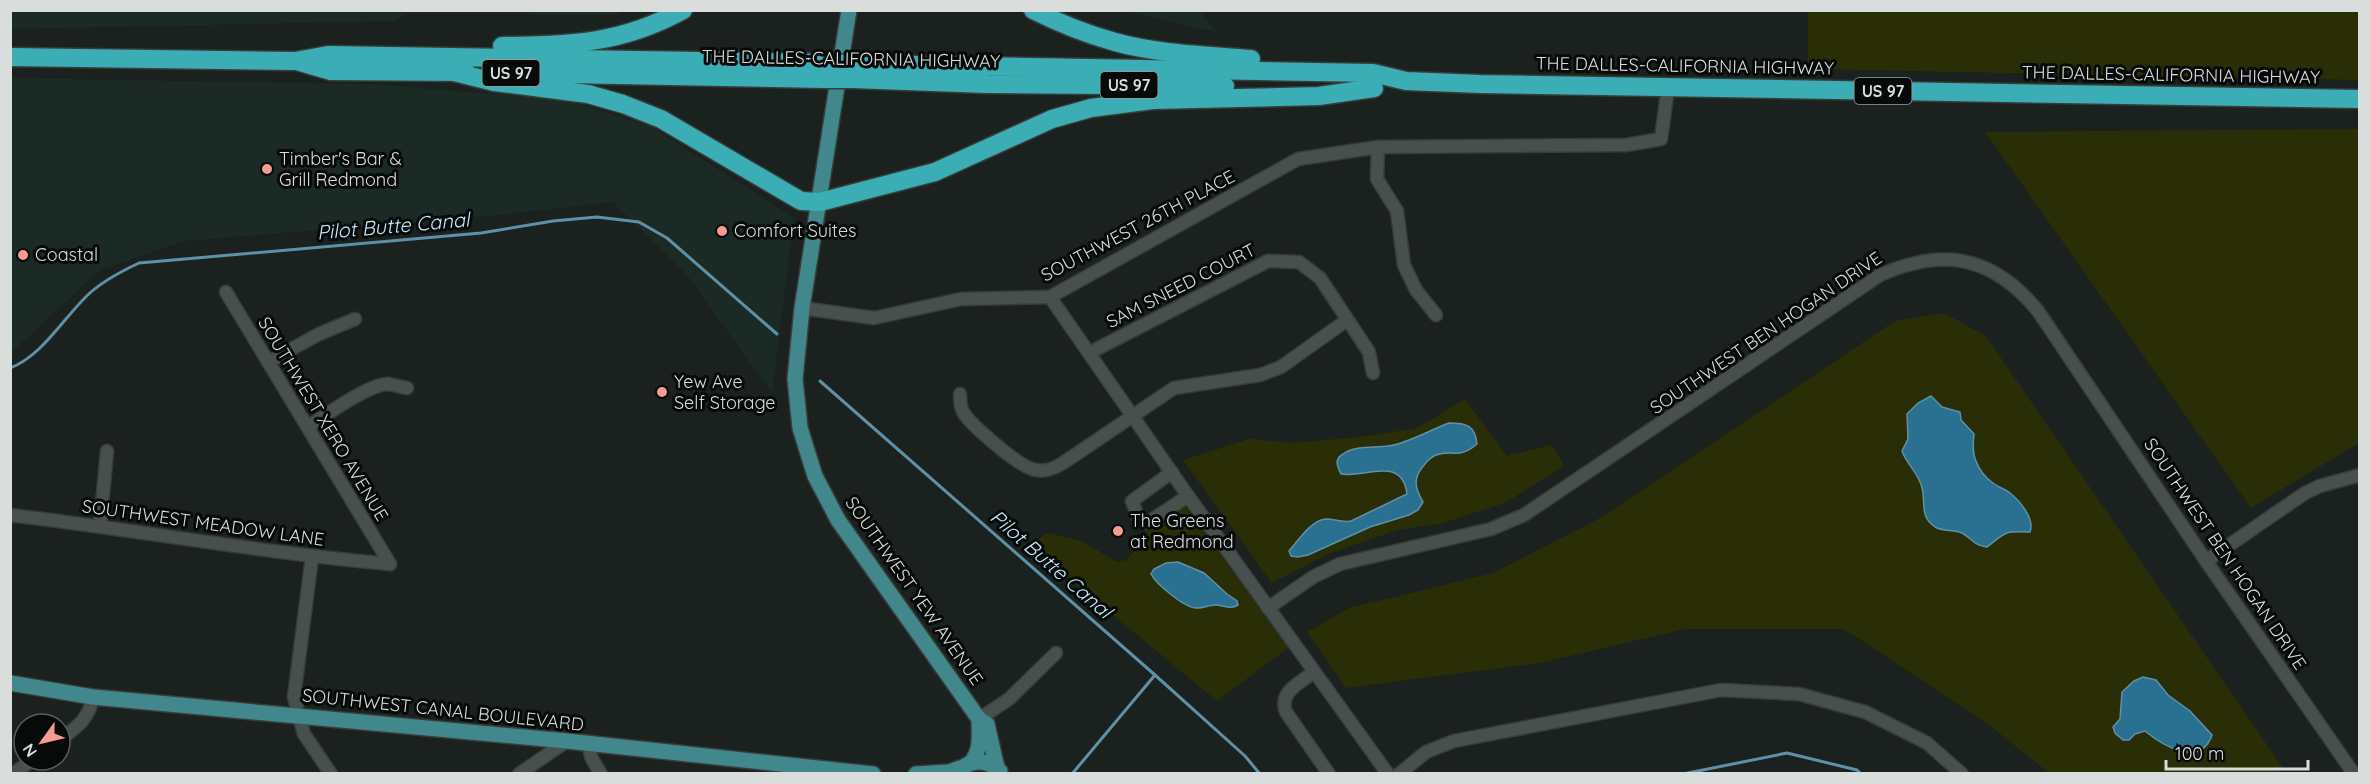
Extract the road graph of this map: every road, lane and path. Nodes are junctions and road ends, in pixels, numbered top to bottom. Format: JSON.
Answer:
{"nodes":[{"id":1,"x":683,"y":10,"type":"edge"},
{"id":2,"x":849,"y":10,"type":"edge"},
{"id":3,"x":1033,"y":10,"type":"edge"},
{"id":4,"x":368,"y":56,"type":"junction"},
{"id":5,"x":10,"y":57,"type":"edge"},
{"id":6,"x":295,"y":61,"type":"junction"},
{"id":7,"x":825,"y":71,"type":"junction"},
{"id":8,"x":853,"y":71,"type":"junction"},
{"id":9,"x":1321,"y":71,"type":"junction"},
{"id":10,"x":454,"y":72,"type":"junction"},
{"id":11,"x":1406,"y":81,"type":"junction"},
{"id":12,"x":1668,"y":87,"type":"junction"},
{"id":13,"x":1374,"y":88,"type":"junction"},
{"id":14,"x":2360,"y":99,"type":"edge"},
{"id":15,"x":1378,"y":147,"type":"junction"},
{"id":16,"x":820,"y":202,"type":"junction"},
{"id":17,"x":226,"y":292,"type":"dead end"},
{"id":18,"x":1050,"y":297,"type":"junction"},
{"id":19,"x":802,"y":308,"type":"junction"},
{"id":20,"x":1436,"y":315,"type":"dead end"},
{"id":21,"x":355,"y":320,"type":"dead end"},
{"id":22,"x":1347,"y":320,"type":"junction"},
{"id":23,"x":1089,"y":353,"type":"junction"},
{"id":24,"x":268,"y":362,"type":"junction"},
{"id":25,"x":1372,"y":373,"type":"dead end"},
{"id":26,"x":406,"y":388,"type":"dead end"},
{"id":27,"x":960,"y":394,"type":"dead end"},
{"id":28,"x":1131,"y":415,"type":"junction"},
{"id":29,"x":308,"y":427,"type":"junction"},
{"id":30,"x":107,"y":451,"type":"dead end"},
{"id":31,"x":1172,"y":472,"type":"junction"},
{"id":32,"x":2360,"y":475,"type":"edge"},
{"id":33,"x":1188,"y":496,"type":"junction"},
{"id":34,"x":10,"y":515,"type":"edge"},
{"id":35,"x":100,"y":526,"type":"junction"},
{"id":36,"x":312,"y":557,"type":"junction"},
{"id":37,"x":2206,"y":561,"type":"junction"},
{"id":38,"x":390,"y":564,"type":"joint"},
{"id":39,"x":1268,"y":608,"type":"junction"},
{"id":40,"x":1056,"y":653,"type":"dead end"},
{"id":41,"x":1314,"y":672,"type":"junction"},
{"id":42,"x":10,"y":683,"type":"edge"},
{"id":43,"x":93,"y":697,"type":"junction"},
{"id":44,"x":298,"y":715,"type":"junction"},
{"id":45,"x":980,"y":719,"type":"junction"},
{"id":46,"x":72,"y":731,"type":"edge"},
{"id":47,"x":567,"y":741,"type":"junction"},
{"id":48,"x":588,"y":745,"type":"junction"},
{"id":49,"x":962,"y":768,"type":"edge"},
{"id":50,"x":999,"y":771,"type":"edge"},
{"id":51,"x":331,"y":774,"type":"edge"},
{"id":52,"x":519,"y":774,"type":"edge"},
{"id":53,"x":601,"y":774,"type":"edge"},
{"id":54,"x":873,"y":774,"type":"edge"},
{"id":55,"x":916,"y":774,"type":"edge"},
{"id":56,"x":1329,"y":774,"type":"edge"},
{"id":57,"x":1388,"y":774,"type":"edge"},
{"id":58,"x":1399,"y":774,"type":"edge"},
{"id":59,"x":1962,"y":774,"type":"edge"},
{"id":60,"x":2354,"y":774,"type":"edge"}],
"edges":[{"from":1,"to":4,"type":"highway"},
{"from":2,"to":16,"type":"main road","name":"SOUTHWEST YEW AVENUE"},
{"from":3,"to":9,"type":"highway"},
{"from":4,"to":6,"type":"highway","name":"THE DALLES-CALIFORNIA HIGHWAY","number":"US 97"},
{"from":4,"to":7,"type":"highway","name":"THE DALLES-CALIFORNIA HIGHWAY","number":"US 97"},
{"from":5,"to":6,"type":"highway","name":"THE DALLES-CALIFORNIA HIGHWAY","number":"US 97"},
{"from":6,"to":10,"type":"highway","name":"THE DALLES-CALIFORNIA HIGHWAY","number":"US 97"},
{"from":7,"to":8,"type":"highway","name":"THE DALLES-CALIFORNIA HIGHWAY","number":"US 97","bridge":true},
{"from":7,"to":10,"type":"highway","name":"THE DALLES-CALIFORNIA HIGHWAY","number":"US 97"},
{"from":8,"to":9,"type":"highway","name":"THE DALLES-CALIFORNIA HIGHWAY","number":"US 97"},
{"from":8,"to":13,"type":"highway","name":"THE DALLES-CALIFORNIA HIGHWAY","number":"US 97"},
{"from":9,"to":11,"type":"highway","name":"THE DALLES-CALIFORNIA HIGHWAY","number":"US 97"},
{"from":10,"to":16,"type":"highway"},
{"from":11,"to":12,"type":"highway","name":"THE DALLES-CALIFORNIA HIGHWAY","number":"US 97"},
{"from":11,"to":13,"type":"highway","name":"THE DALLES-CALIFORNIA HIGHWAY","number":"US 97"},
{"from":12,"to":14,"type":"highway","name":"THE DALLES-CALIFORNIA HIGHWAY","number":"US 97"},
{"from":12,"to":15,"type":"street","name":"SOUTHWEST 26TH PLACE"},
{"from":13,"to":16,"type":"highway"},
{"from":15,"to":18,"type":"street","name":"SOUTHWEST 26TH PLACE"},
{"from":15,"to":20,"type":"street"},
{"from":16,"to":19,"type":"main road","name":"SOUTHWEST YEW AVENUE"},
{"from":17,"to":24,"type":"street","name":"SOUTHWEST XERO AVENUE"},
{"from":18,"to":19,"type":"street","name":"SOUTHWEST 26TH PLACE"},
{"from":18,"to":23,"type":"street"},
{"from":19,"to":45,"type":"main road","name":"SOUTHWEST YEW AVENUE"},
{"from":21,"to":24,"type":"street"},
{"from":22,"to":23,"type":"street","name":"SAM SNEED COURT"},
{"from":22,"to":25,"type":"street","name":"SAM SNEED COURT"},
{"from":22,"to":28,"type":"street"},
{"from":23,"to":28,"type":"street"},
{"from":24,"to":29,"type":"street","name":"SOUTHWEST XERO AVENUE"},
{"from":26,"to":29,"type":"street"},
{"from":27,"to":28,"type":"street"},
{"from":28,"to":31,"type":"street"},
{"from":29,"to":38,"type":"street","name":"SOUTHWEST XERO AVENUE"},
{"from":30,"to":35,"type":"street"},
{"from":31,"to":33,"type":"street"},
{"from":31,"to":33,"type":"street"},
{"from":32,"to":37,"type":"street"},
{"from":33,"to":39,"type":"street"},
{"from":34,"to":35,"type":"street","name":"SOUTHWEST MEADOW LANE"},
{"from":35,"to":36,"type":"street","name":"SOUTHWEST MEADOW LANE"},
{"from":36,"to":38,"type":"street","name":"SOUTHWEST MEADOW LANE"},
{"from":36,"to":44,"type":"street"},
{"from":37,"to":39,"type":"street","name":"SOUTHWEST BEN HOGAN DRIVE"},
{"from":37,"to":60,"type":"street","name":"SOUTHWEST BEN HOGAN DRIVE"},
{"from":39,"to":41,"type":"street"},
{"from":40,"to":45,"type":"street"},
{"from":41,"to":56,"type":"street"},
{"from":41,"to":57,"type":"street"},
{"from":42,"to":43,"type":"main road","name":"SOUTHWEST CANAL BOULEVARD"},
{"from":43,"to":44,"type":"main road","name":"SOUTHWEST CANAL BOULEVARD"},
{"from":43,"to":46,"type":"street"},
{"from":44,"to":47,"type":"main road","name":"SOUTHWEST CANAL BOULEVARD"},
{"from":44,"to":51,"type":"street"},
{"from":45,"to":49,"type":"main road"},
{"from":45,"to":50,"type":"main road","name":"SOUTHWEST YEW AVENUE"},
{"from":47,"to":48,"type":"main road","name":"SOUTHWEST CANAL BOULEVARD"},
{"from":47,"to":52,"type":"street"},
{"from":48,"to":53,"type":"street"},
{"from":48,"to":54,"type":"main road","name":"SOUTHWEST CANAL BOULEVARD"},
{"from":49,"to":50,"type":"main road"},
{"from":49,"to":55,"type":"main road"},
{"from":58,"to":59,"type":"street"}]}
